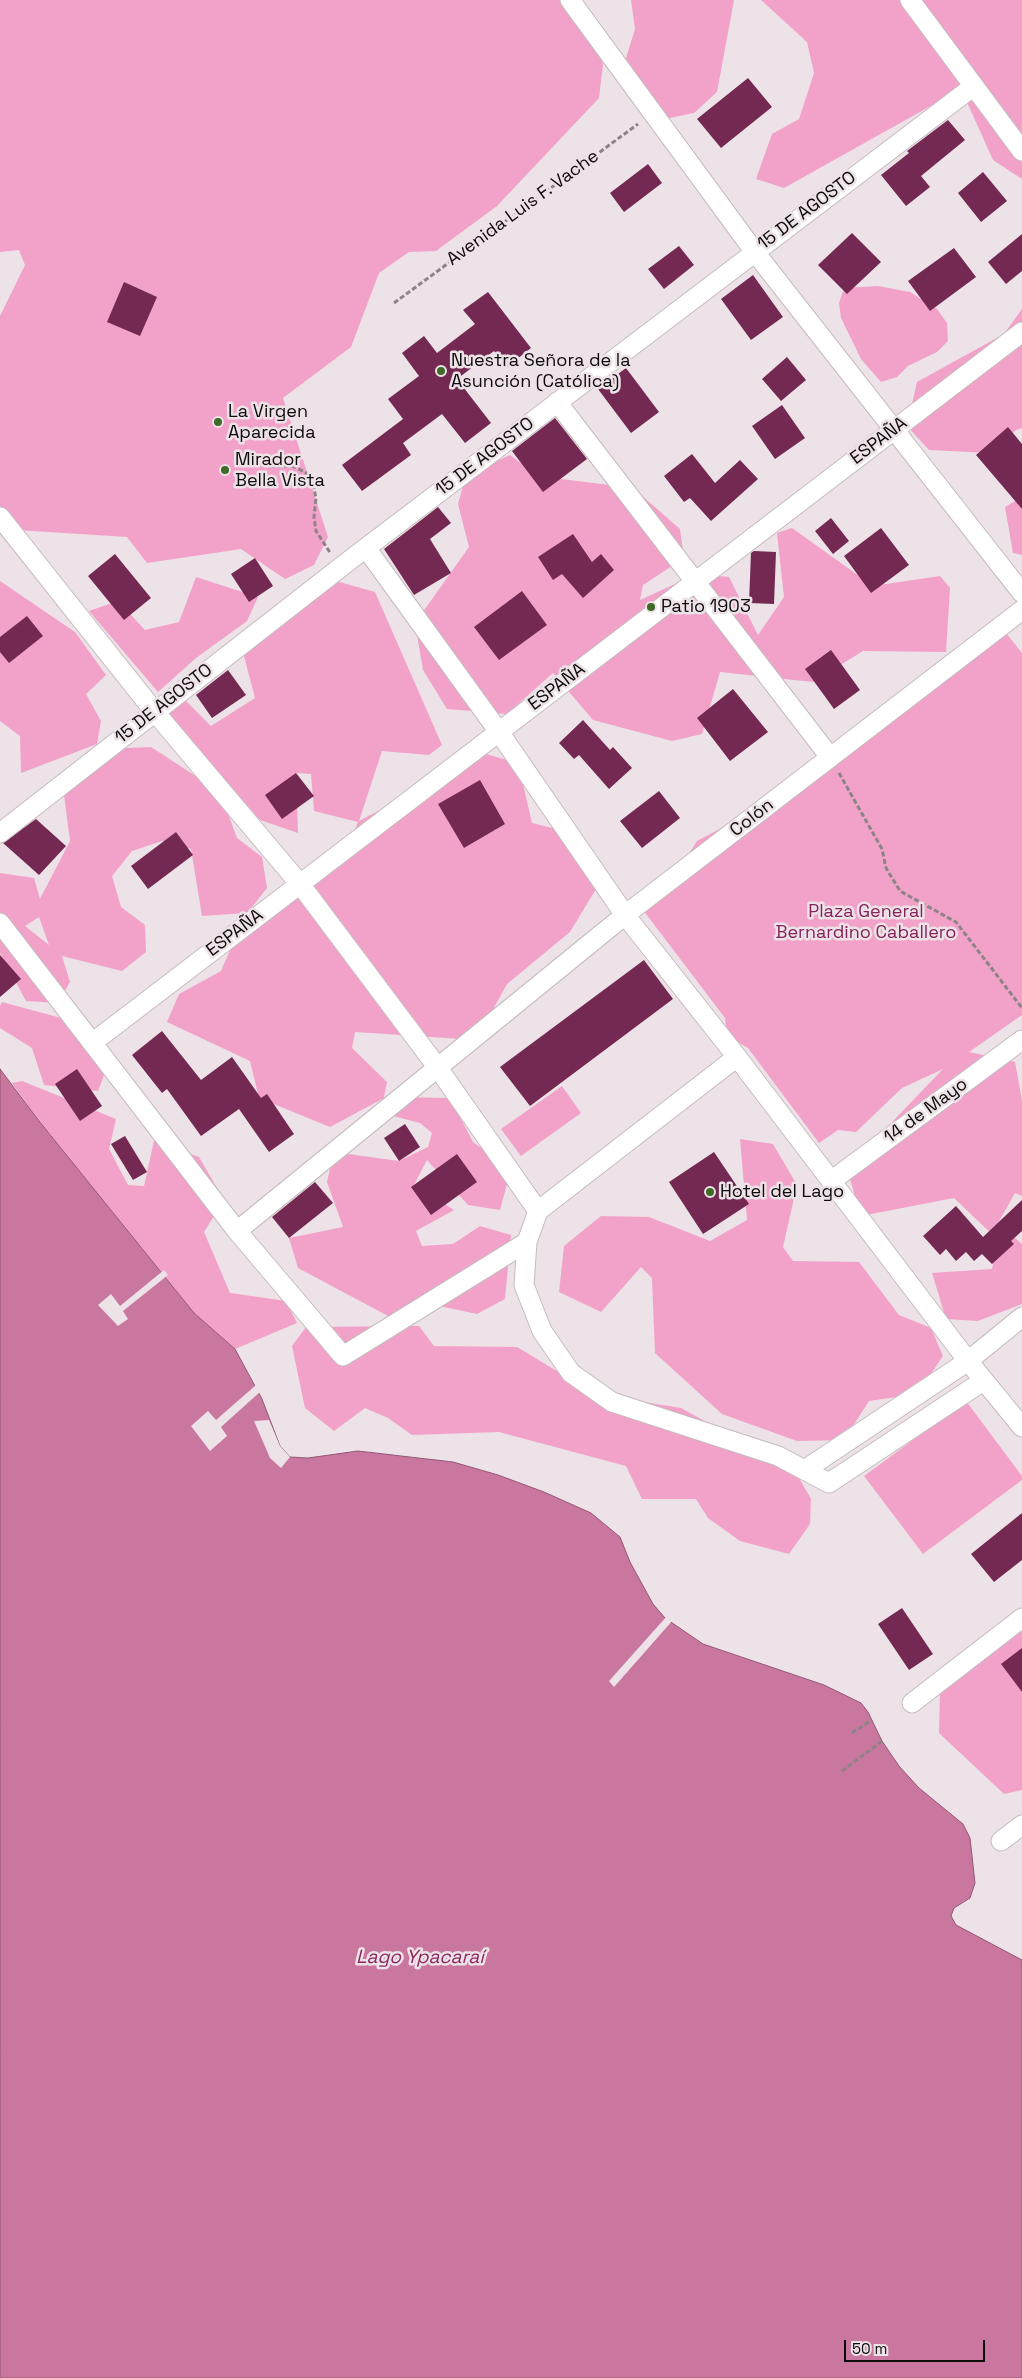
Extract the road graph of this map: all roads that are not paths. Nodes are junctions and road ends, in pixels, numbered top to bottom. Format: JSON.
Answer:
{"nodes":[{"id":1,"x":570,"y":0,"type":"edge"},
{"id":2,"x":910,"y":0,"type":"edge"},
{"id":3,"x":974,"y":86,"type":"junction"},
{"id":4,"x":1022,"y":151,"type":"edge"},
{"id":5,"x":754,"y":251,"type":"junction"},
{"id":6,"x":1022,"y":332,"type":"edge"},
{"id":7,"x":557,"y":402,"type":"junction"},
{"id":8,"x":893,"y":430,"type":"junction"},
{"id":9,"x":0,"y":517,"type":"edge"},
{"id":10,"x":366,"y":548,"type":"junction"},
{"id":11,"x":695,"y":582,"type":"junction"},
{"id":12,"x":1022,"y":593,"type":"edge"},
{"id":13,"x":1022,"y":610,"type":"edge"},
{"id":14,"x":154,"y":711,"type":"junction"},
{"id":15,"x":499,"y":732,"type":"junction"},
{"id":16,"x":830,"y":757,"type":"junction"},
{"id":17,"x":0,"y":832,"type":"edge"},
{"id":18,"x":300,"y":884,"type":"junction"},
{"id":19,"x":625,"y":915,"type":"junction"},
{"id":20,"x":0,"y":923,"type":"edge"},
{"id":21,"x":1022,"y":1040,"type":"edge"},
{"id":22,"x":92,"y":1043,"type":"junction"},
{"id":23,"x":738,"y":1056,"type":"junction"},
{"id":24,"x":438,"y":1068,"type":"junction"},
{"id":25,"x":831,"y":1181,"type":"junction"},
{"id":26,"x":538,"y":1211,"type":"junction"},
{"id":27,"x":237,"y":1230,"type":"junction"},
{"id":28,"x":527,"y":1242,"type":"junction"},
{"id":29,"x":1022,"y":1317,"type":"edge"},
{"id":30,"x":968,"y":1360,"type":"junction"},
{"id":31,"x":983,"y":1381,"type":"junction"},
{"id":32,"x":1022,"y":1427,"type":"edge"},
{"id":33,"x":806,"y":1469,"type":"junction"},
{"id":34,"x":1022,"y":1618,"type":"edge"},
{"id":35,"x":912,"y":1703,"type":"dead end"},
{"id":36,"x":1022,"y":1826,"type":"edge"},
{"id":37,"x":1001,"y":1841,"type":"dead end"}],
"edges":[{"from":1,"to":5,"type":"street"},
{"from":2,"to":3,"type":"street"},
{"from":3,"to":4,"type":"street"},
{"from":3,"to":5,"type":"street","name":"15 DE AGOSTO"},
{"from":5,"to":7,"type":"street","name":"15 DE AGOSTO"},
{"from":5,"to":8,"type":"street"},
{"from":6,"to":8,"type":"street","name":"ESPAÑA"},
{"from":7,"to":10,"type":"street","name":"15 DE AGOSTO"},
{"from":7,"to":11,"type":"street"},
{"from":8,"to":11,"type":"street","name":"ESPAÑA"},
{"from":8,"to":12,"type":"street"},
{"from":9,"to":14,"type":"street"},
{"from":10,"to":14,"type":"street","name":"15 DE AGOSTO"},
{"from":10,"to":15,"type":"street"},
{"from":11,"to":15,"type":"street","name":"ESPAÑA"},
{"from":11,"to":16,"type":"street"},
{"from":13,"to":16,"type":"street","name":"Colón"},
{"from":14,"to":17,"type":"street","name":"15 DE AGOSTO"},
{"from":14,"to":18,"type":"street"},
{"from":15,"to":18,"type":"street","name":"ESPAÑA"},
{"from":15,"to":19,"type":"street"},
{"from":16,"to":19,"type":"street","name":"Colón"},
{"from":18,"to":22,"type":"street","name":"ESPAÑA"},
{"from":18,"to":24,"type":"street"},
{"from":19,"to":23,"type":"street"},
{"from":19,"to":24,"type":"street","name":"Colón"},
{"from":20,"to":22,"type":"street"},
{"from":21,"to":25,"type":"street","name":"14 de Mayo"},
{"from":22,"to":27,"type":"street"},
{"from":23,"to":25,"type":"street"},
{"from":23,"to":26,"type":"street"},
{"from":24,"to":26,"type":"street"},
{"from":24,"to":27,"type":"street","name":"Colón"},
{"from":25,"to":30,"type":"street"},
{"from":26,"to":28,"type":"street"},
{"from":27,"to":28,"type":"street"},
{"from":28,"to":33,"type":"street"},
{"from":29,"to":30,"type":"street"},
{"from":30,"to":31,"type":"street"},
{"from":30,"to":33,"type":"street"},
{"from":31,"to":32,"type":"street"},
{"from":31,"to":33,"type":"street"},
{"from":34,"to":35,"type":"street"},
{"from":36,"to":37,"type":"street"}]}
